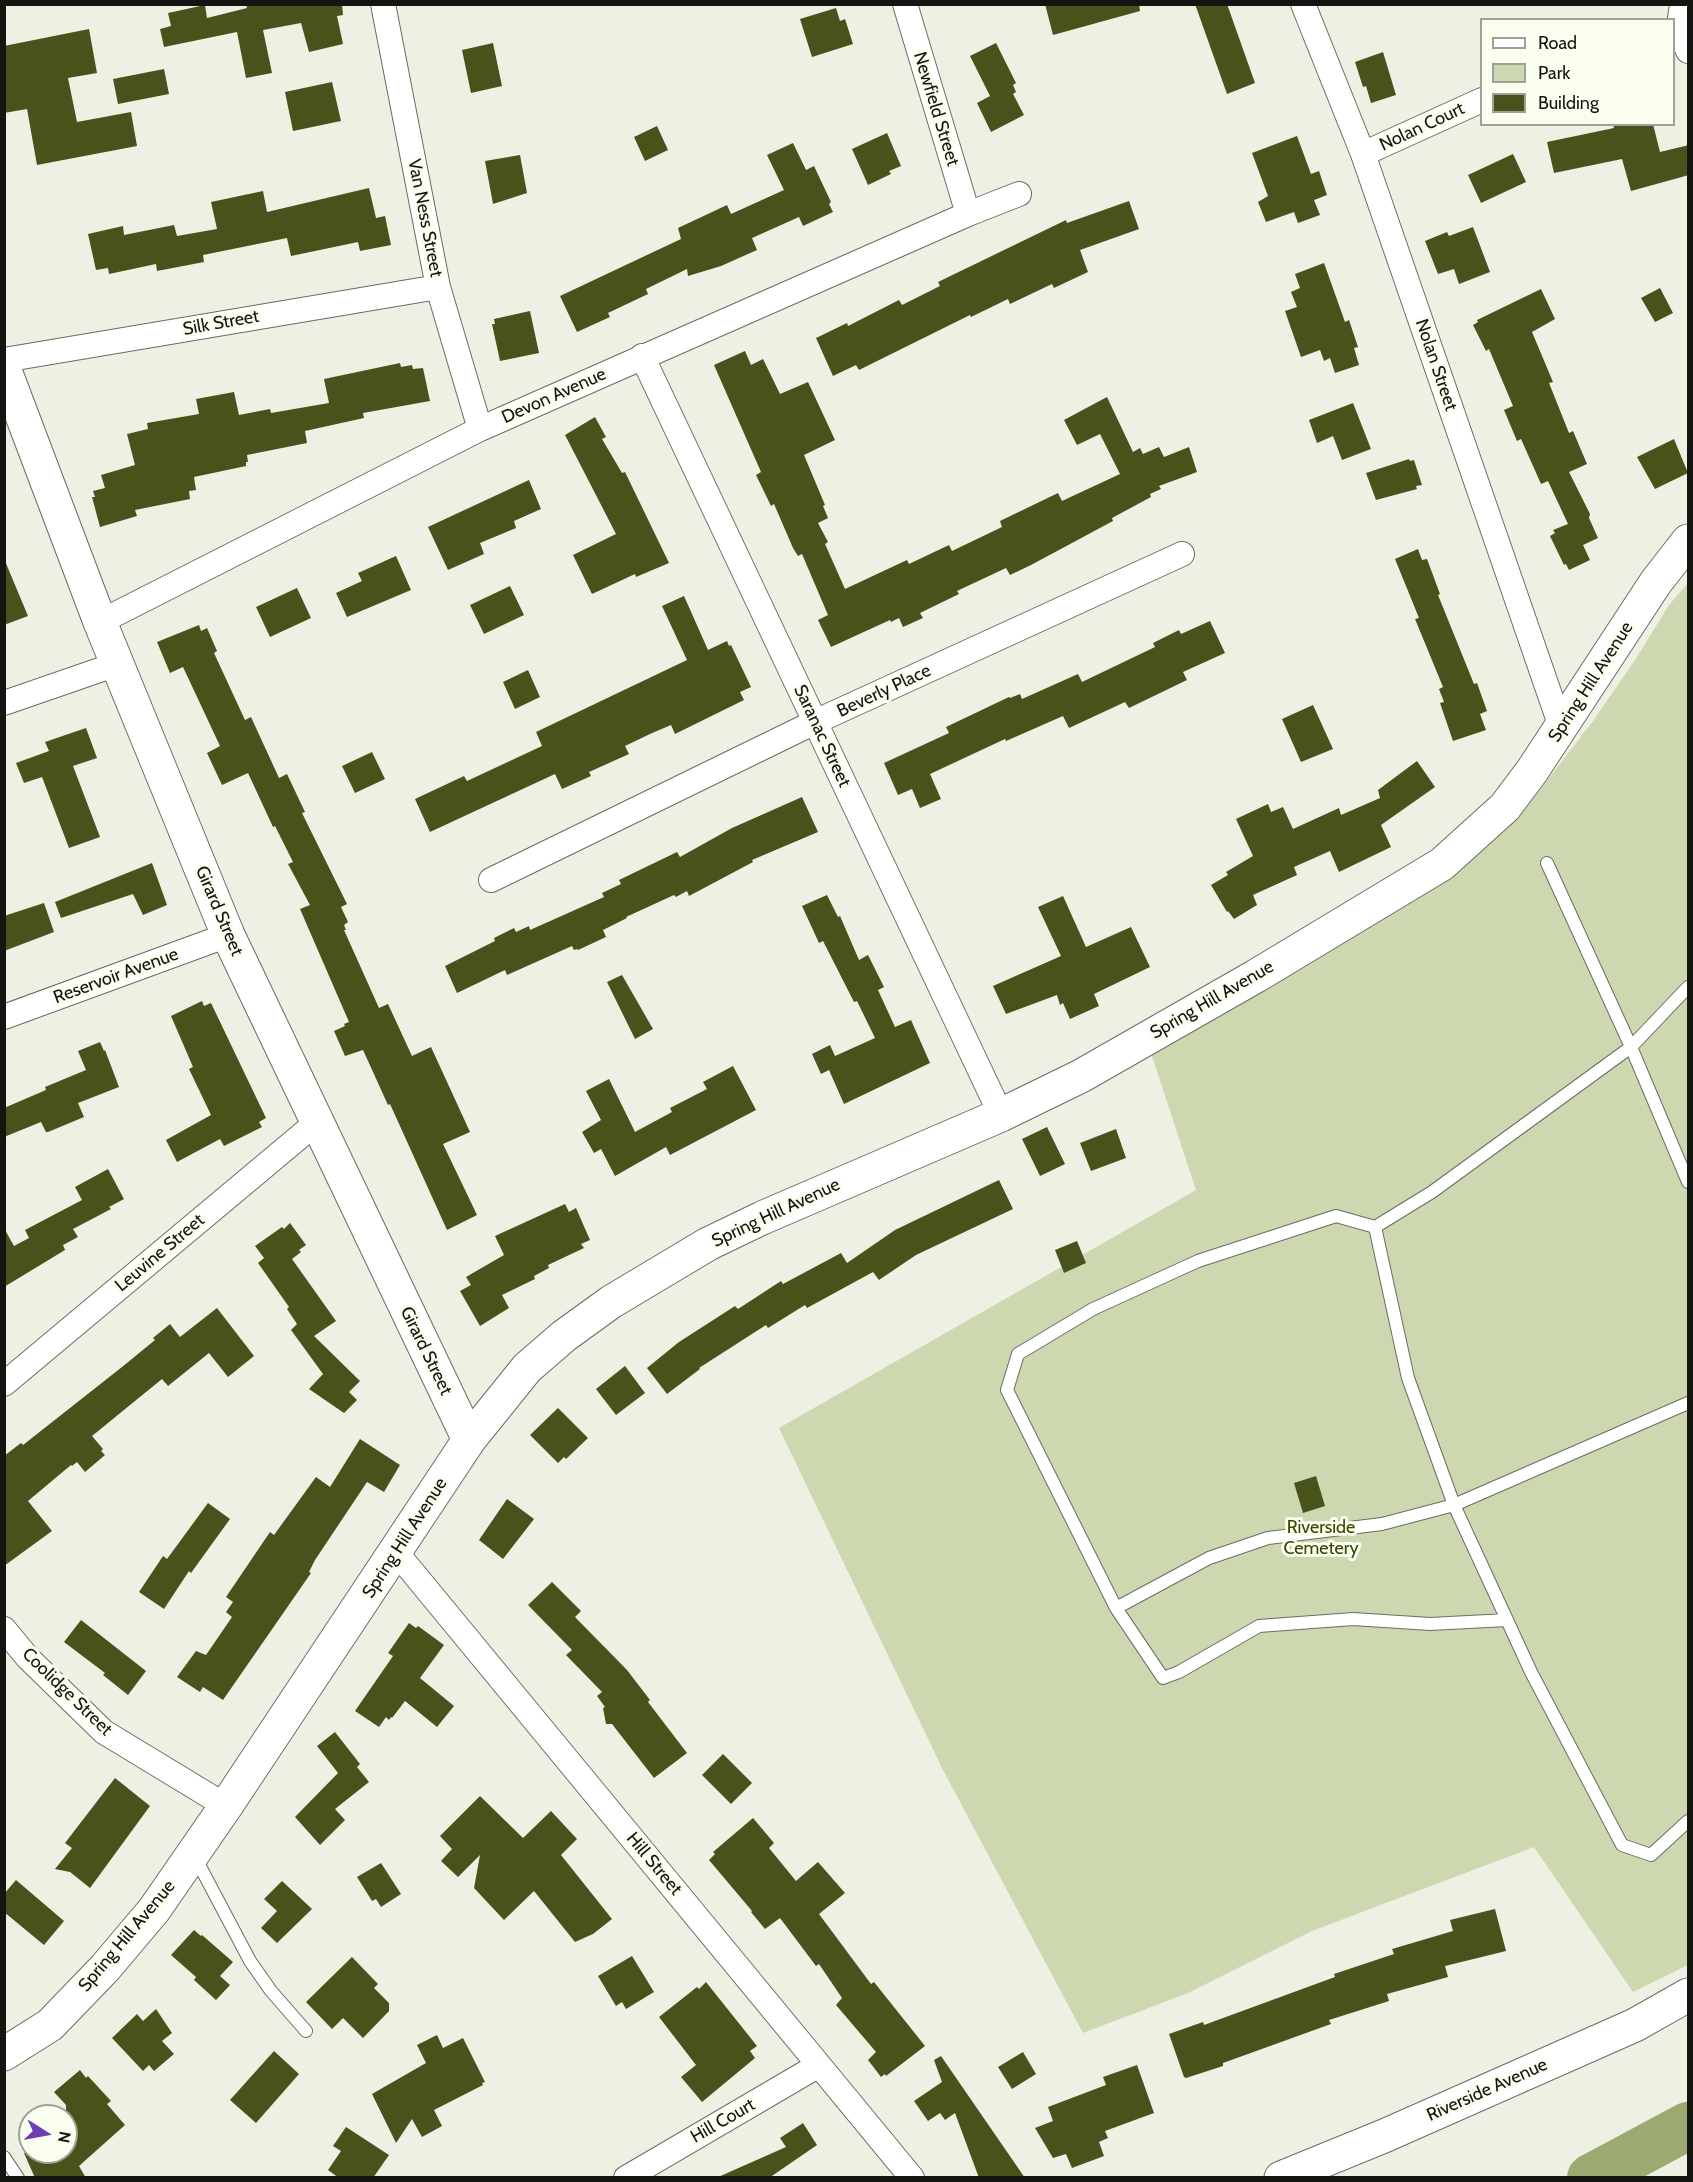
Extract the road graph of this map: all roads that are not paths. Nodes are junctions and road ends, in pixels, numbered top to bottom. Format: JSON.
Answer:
{"nodes":[{"id":1,"x":383,"y":4,"type":"edge"},
{"id":2,"x":905,"y":4,"type":"edge"},
{"id":3,"x":1303,"y":4,"type":"edge"},
{"id":4,"x":1678,"y":17,"type":"edge"},
{"id":5,"x":1689,"y":51,"type":"edge"},
{"id":6,"x":1480,"y":101,"type":"edge"},
{"id":7,"x":1363,"y":154,"type":"junction"},
{"id":8,"x":1019,"y":194,"type":"dead end"},
{"id":9,"x":968,"y":214,"type":"junction"},
{"id":10,"x":438,"y":287,"type":"junction"},
{"id":11,"x":642,"y":356,"type":"junction"},
{"id":12,"x":4,"y":360,"type":"edge"},
{"id":13,"x":4,"y":368,"type":"edge"},
{"id":14,"x":480,"y":429,"type":"junction"},
{"id":15,"x":1689,"y":541,"type":"edge"},
{"id":16,"x":1182,"y":554,"type":"dead end"},
{"id":17,"x":100,"y":622,"type":"junction"},
{"id":18,"x":117,"y":664,"type":"junction"},
{"id":19,"x":4,"y":703,"type":"edge"},
{"id":20,"x":815,"y":722,"type":"junction"},
{"id":21,"x":1561,"y":727,"type":"junction"},
{"id":22,"x":1547,"y":863,"type":"dead end"},
{"id":23,"x":491,"y":880,"type":"dead end"},
{"id":24,"x":228,"y":935,"type":"junction"},
{"id":25,"x":1689,"y":987,"type":"edge"},
{"id":26,"x":4,"y":1017,"type":"edge"},
{"id":27,"x":1631,"y":1047,"type":"junction"},
{"id":28,"x":1001,"y":1115,"type":"junction"},
{"id":29,"x":316,"y":1123,"type":"junction"},
{"id":30,"x":1689,"y":1182,"type":"edge"},
{"id":31,"x":1375,"y":1227,"type":"junction"},
{"id":32,"x":4,"y":1384,"type":"edge"},
{"id":33,"x":1689,"y":1403,"type":"edge"},
{"id":34,"x":469,"y":1440,"type":"junction"},
{"id":35,"x":1454,"y":1505,"type":"junction"},
{"id":36,"x":396,"y":1552,"type":"junction"},
{"id":37,"x":1116,"y":1608,"type":"junction"},
{"id":38,"x":1507,"y":1620,"type":"junction"},
{"id":39,"x":4,"y":1629,"type":"edge"},
{"id":40,"x":226,"y":1806,"type":"junction"},
{"id":41,"x":1689,"y":1821,"type":"edge"},
{"id":42,"x":193,"y":1853,"type":"junction"},
{"id":43,"x":1689,"y":1995,"type":"edge"},
{"id":44,"x":306,"y":2031,"type":"dead end"},
{"id":45,"x":4,"y":2054,"type":"edge"},
{"id":46,"x":819,"y":2065,"type":"junction"},
{"id":47,"x":4,"y":2157,"type":"edge"},
{"id":48,"x":18,"y":2178,"type":"edge"},
{"id":49,"x":626,"y":2178,"type":"edge"},
{"id":50,"x":912,"y":2178,"type":"edge"},
{"id":51,"x":1281,"y":2178,"type":"edge"}],
"edges":[{"from":1,"to":10,"type":"street","name":"Van Ness Street"},
{"from":2,"to":9,"type":"street","name":"Newfield Street"},
{"from":3,"to":7,"type":"street","name":"Nolan Street"},
{"from":4,"to":5,"type":"street"},
{"from":6,"to":7,"type":"street","name":"Nolan Court"},
{"from":7,"to":21,"type":"street","name":"Nolan Street"},
{"from":8,"to":9,"type":"street","name":"Devon Avenue"},
{"from":9,"to":11,"type":"street","name":"Devon Avenue"},
{"from":10,"to":12,"type":"street","name":"Silk Street"},
{"from":10,"to":14,"type":"street","name":"Van Ness Street"},
{"from":11,"to":14,"type":"street","name":"Devon Avenue"},
{"from":11,"to":20,"type":"street","name":"Saranac Street"},
{"from":13,"to":17,"type":"street","name":"Girard Street"},
{"from":14,"to":17,"type":"street","name":"Devon Avenue"},
{"from":15,"to":21,"type":"street","name":"Spring Hill Avenue"},
{"from":16,"to":20,"type":"street","name":"Beverly Place"},
{"from":17,"to":18,"type":"street","name":"Girard Street"},
{"from":18,"to":19,"type":"street"},
{"from":18,"to":24,"type":"street","name":"Girard Street"},
{"from":20,"to":23,"type":"street","name":"Beverly Place"},
{"from":20,"to":28,"type":"street","name":"Saranac Street"},
{"from":21,"to":28,"type":"street","name":"Spring Hill Avenue"},
{"from":22,"to":27,"type":"lane"},
{"from":24,"to":26,"type":"street","name":"Reservoir Avenue"},
{"from":24,"to":29,"type":"street","name":"Girard Street"},
{"from":25,"to":27,"type":"lane"},
{"from":27,"to":30,"type":"lane"},
{"from":27,"to":31,"type":"lane"},
{"from":28,"to":34,"type":"street","name":"Spring Hill Avenue"},
{"from":29,"to":32,"type":"street","name":"Leuvine Street"},
{"from":29,"to":34,"type":"street","name":"Girard Street"},
{"from":31,"to":35,"type":"lane"},
{"from":31,"to":37,"type":"lane"},
{"from":33,"to":35,"type":"lane"},
{"from":34,"to":36,"type":"street","name":"Spring Hill Avenue"},
{"from":35,"to":37,"type":"lane"},
{"from":35,"to":38,"type":"lane"},
{"from":36,"to":40,"type":"street","name":"Spring Hill Avenue"},
{"from":36,"to":46,"type":"street","name":"Hill Street"},
{"from":37,"to":38,"type":"lane"},
{"from":38,"to":41,"type":"lane"},
{"from":39,"to":40,"type":"street","name":"Coolidge Street"},
{"from":40,"to":42,"type":"street","name":"Spring Hill Avenue"},
{"from":42,"to":44,"type":"lane"},
{"from":42,"to":45,"type":"street","name":"Spring Hill Avenue"},
{"from":43,"to":51,"type":"street","name":"Riverside Avenue"},
{"from":46,"to":49,"type":"street","name":"Hill Court"},
{"from":46,"to":50,"type":"street","name":"Hill Street"},
{"from":47,"to":48,"type":"lane"}]}
